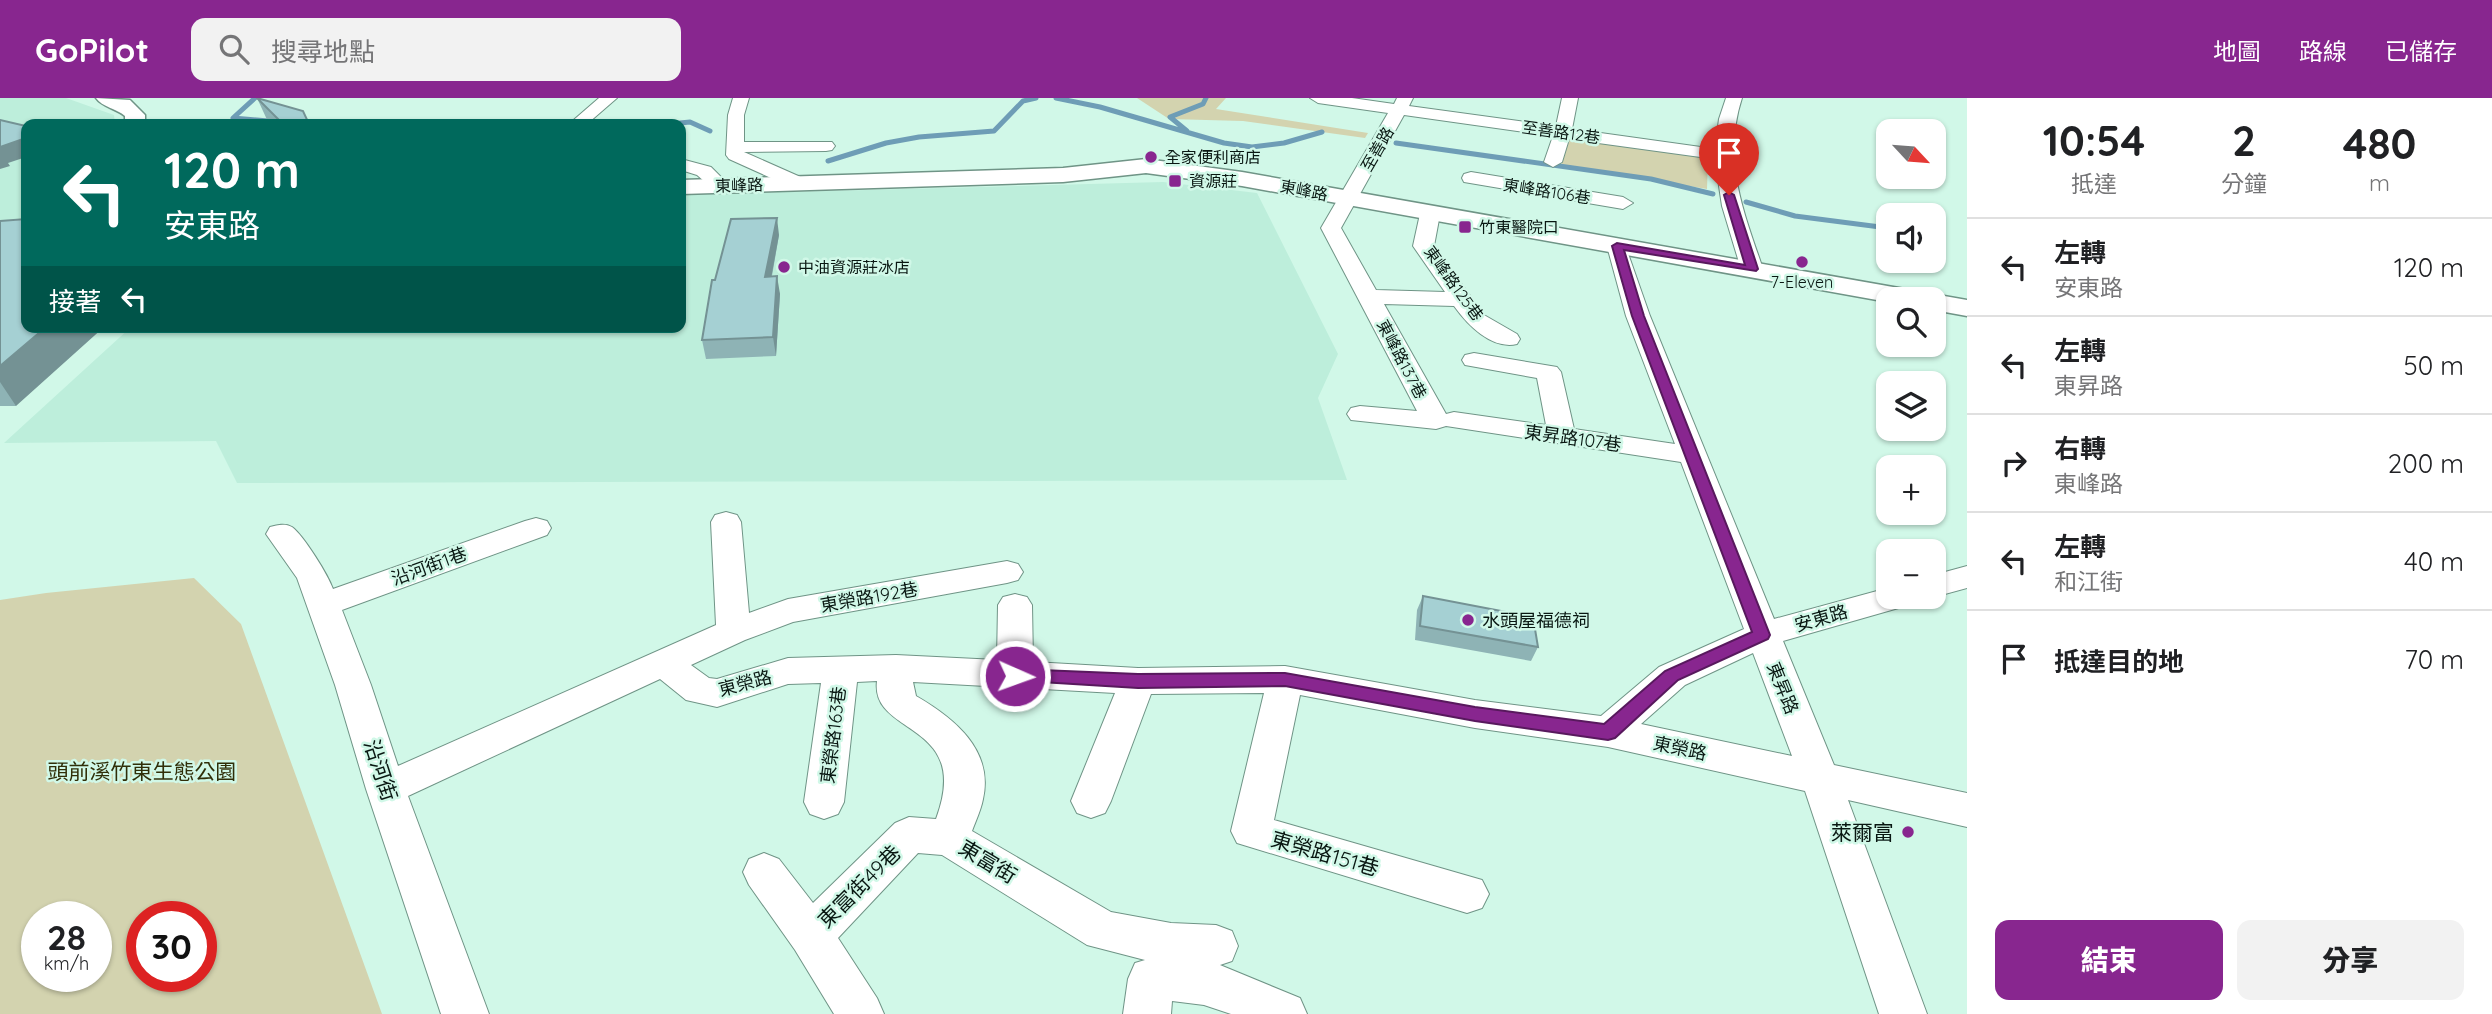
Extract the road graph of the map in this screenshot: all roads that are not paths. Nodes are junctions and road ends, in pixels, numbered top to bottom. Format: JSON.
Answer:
{"nodes":[{"id":1,"x":106,"y":98,"type":"edge"},
{"id":2,"x":609,"y":98,"type":"edge"},
{"id":3,"x":741,"y":98,"type":"edge"},
{"id":4,"x":1318,"y":98,"type":"edge"},
{"id":5,"x":1570,"y":98,"type":"edge"},
{"id":6,"x":1734,"y":98,"type":"edge"},
{"id":7,"x":1403,"y":104,"type":"edge"},
{"id":8,"x":135,"y":119,"type":"edge"},
{"id":9,"x":583,"y":119,"type":"edge"},
{"id":10,"x":1563,"y":132,"type":"junction"},
{"id":11,"x":826,"y":145,"type":"dead end"},
{"id":12,"x":734,"y":147,"type":"junction"},
{"id":13,"x":1722,"y":155,"type":"junction"},
{"id":14,"x":1553,"y":162,"type":"dead end"},
{"id":15,"x":686,"y":166,"type":"edge"},
{"id":16,"x":1471,"y":178,"type":"dead end"},
{"id":17,"x":798,"y":183,"type":"junction"},
{"id":18,"x":720,"y":185,"type":"junction"},
{"id":19,"x":686,"y":187,"type":"edge"},
{"id":20,"x":1349,"y":199,"type":"junction"},
{"id":21,"x":1623,"y":203,"type":"dead end"},
{"id":22,"x":1430,"y":214,"type":"junction"},
{"id":23,"x":1617,"y":246,"type":"junction"},
{"id":24,"x":1752,"y":269,"type":"junction"},
{"id":25,"x":1876,"y":291,"type":"edge"},
{"id":26,"x":1369,"y":297,"type":"junction"},
{"id":27,"x":1461,"y":299,"type":"junction"},
{"id":28,"x":1946,"y":304,"type":"edge"},
{"id":29,"x":1967,"y":308,"type":"edge"},
{"id":30,"x":1508,"y":339,"type":"dead end"},
{"id":31,"x":1474,"y":360,"type":"dead end"},
{"id":32,"x":1360,"y":414,"type":"dead end"},
{"id":33,"x":1445,"y":421,"type":"junction"},
{"id":34,"x":1562,"y":436,"type":"junction"},
{"id":35,"x":1692,"y":455,"type":"junction"},
{"id":36,"x":726,"y":522,"type":"dead end"},
{"id":37,"x":536,"y":528,"type":"dead end"},
{"id":38,"x":282,"y":534,"type":"dead end"},
{"id":39,"x":1967,"y":577,"type":"edge"},
{"id":40,"x":1946,"y":583,"type":"edge"},
{"id":41,"x":1876,"y":603,"type":"edge"},
{"id":42,"x":322,"y":605,"type":"junction"},
{"id":43,"x":733,"y":631,"type":"junction"},
{"id":44,"x":1762,"y":635,"type":"junction"},
{"id":45,"x":663,"y":662,"type":"junction"},
{"id":46,"x":841,"y":668,"type":"junction"},
{"id":47,"x":897,"y":668,"type":"junction"},
{"id":48,"x":1015,"y":676,"type":"junction"},
{"id":49,"x":1285,"y":679,"type":"junction"},
{"id":50,"x":1138,"y":681,"type":"junction"},
{"id":51,"x":1608,"y":732,"type":"junction"},
{"id":52,"x":1820,"y":778,"type":"junction"},
{"id":53,"x":386,"y":789,"type":"junction"},
{"id":54,"x":1091,"y":801,"type":"dead end"},
{"id":55,"x":824,"y":802,"type":"dead end"},
{"id":56,"x":1967,"y":810,"type":"edge"},
{"id":57,"x":949,"y":838,"type":"junction"},
{"id":58,"x":764,"y":872,"type":"dead end"},
{"id":59,"x":1467,"y":894,"type":"dead end"},
{"id":60,"x":811,"y":935,"type":"junction"},
{"id":61,"x":1216,"y":946,"type":"dead end"},
{"id":62,"x":465,"y":1014,"type":"edge"},
{"id":63,"x":860,"y":1014,"type":"edge"},
{"id":64,"x":1147,"y":1014,"type":"edge"},
{"id":65,"x":1283,"y":1014,"type":"edge"},
{"id":66,"x":1903,"y":1014,"type":"edge"}],
"edges":[{"from":1,"to":8,"type":"main road"},
{"from":2,"to":9,"type":"street"},
{"from":3,"to":12,"type":"street"},
{"from":4,"to":7,"type":"street","name":"至善路12巷"},
{"from":5,"to":10,"type":"street"},
{"from":6,"to":13,"type":"street"},
{"from":7,"to":10,"type":"street","name":"至善路12巷"},
{"from":7,"to":20,"type":"street","name":"至善路"},
{"from":10,"to":13,"type":"street","name":"至善路12巷"},
{"from":10,"to":14,"type":"street"},
{"from":11,"to":12,"type":"street"},
{"from":12,"to":17,"type":"street"},
{"from":13,"to":24,"type":"street"},
{"from":15,"to":18,"type":"street"},
{"from":16,"to":21,"type":"street","name":"東峰路106巷"},
{"from":17,"to":18,"type":"main road","name":"東峰路"},
{"from":17,"to":20,"type":"main road","name":"東峰路"},
{"from":18,"to":19,"type":"main road","name":"東峰路"},
{"from":20,"to":22,"type":"main road","name":"東峰路"},
{"from":20,"to":26,"type":"street","name":"東峰路137巷"},
{"from":22,"to":23,"type":"main road","name":"東峰路"},
{"from":22,"to":27,"type":"street","name":"東峰路125巷"},
{"from":23,"to":24,"type":"main road","name":"東峰路"},
{"from":23,"to":35,"type":"street","name":"東昇路"},
{"from":24,"to":25,"type":"main road","name":"東峰路"},
{"from":26,"to":27,"type":"street","name":"東峰路137巷"},
{"from":26,"to":33,"type":"street","name":"東峰路137巷"},
{"from":27,"to":30,"type":"street","name":"東峰路125巷"},
{"from":28,"to":29,"type":"main road"},
{"from":31,"to":34,"type":"street"},
{"from":32,"to":33,"type":"street","name":"東昇路107巷"},
{"from":33,"to":34,"type":"street","name":"東昇路107巷"},
{"from":34,"to":35,"type":"street","name":"東昇路107巷"},
{"from":35,"to":44,"type":"street","name":"東昇路"},
{"from":36,"to":43,"type":"street"},
{"from":37,"to":42,"type":"street","name":"沿河街1巷"},
{"from":38,"to":42,"type":"street","name":"沿河街"},
{"from":39,"to":40,"type":"street"},
{"from":41,"to":44,"type":"street","name":"安東路"},
{"from":42,"to":53,"type":"street","name":"沿河街"},
{"from":43,"to":45,"type":"street","name":"東榮路192巷"},
{"from":43,"to":48,"type":"street","name":"東榮路192巷"},
{"from":44,"to":51,"type":"street","name":"安東路"},
{"from":44,"to":52,"type":"street","name":"東昇路"},
{"from":45,"to":46,"type":"street","name":"東榮路"},
{"from":45,"to":53,"type":"street"},
{"from":46,"to":47,"type":"street","name":"東榮路"},
{"from":46,"to":55,"type":"street","name":"東榮路163巷"},
{"from":47,"to":48,"type":"street","name":"東榮路"},
{"from":47,"to":57,"type":"street","name":"東富街"},
{"from":48,"to":50,"type":"street","name":"東榮路"},
{"from":49,"to":50,"type":"street","name":"東榮路"},
{"from":49,"to":51,"type":"street","name":"東榮路"},
{"from":49,"to":59,"type":"street","name":"東榮路151巷"},
{"from":50,"to":54,"type":"street"},
{"from":51,"to":52,"type":"street","name":"東榮路"},
{"from":52,"to":56,"type":"street","name":"東榮路"},
{"from":52,"to":66,"type":"street","name":"東昇路"},
{"from":53,"to":62,"type":"street","name":"沿河街"},
{"from":57,"to":60,"type":"street","name":"東富街49巷"},
{"from":57,"to":61,"type":"street","name":"東富街"},
{"from":58,"to":60,"type":"street","name":"東富街49巷"},
{"from":60,"to":63,"type":"street","name":"東富街49巷"},
{"from":64,"to":65,"type":"street"}]}
